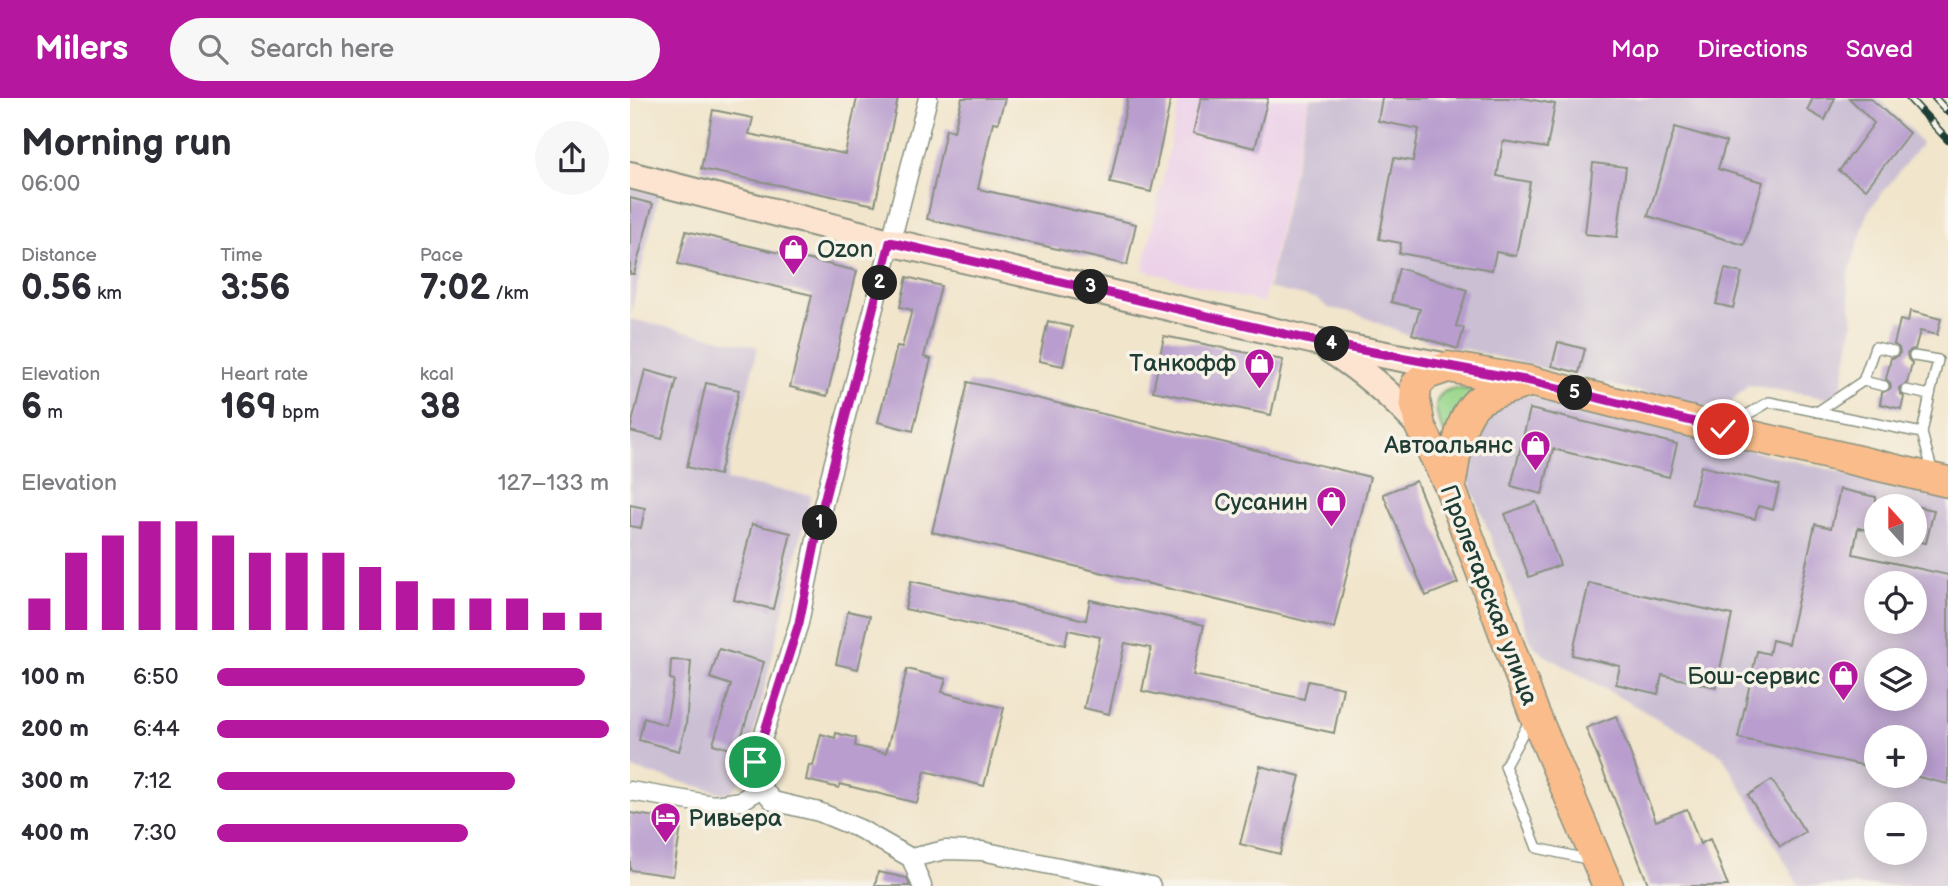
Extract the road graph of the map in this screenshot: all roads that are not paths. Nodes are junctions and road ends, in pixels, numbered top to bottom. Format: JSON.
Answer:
{"nodes":[{"id":1,"x":928,"y":98,"type":"edge"},
{"id":2,"x":630,"y":175,"type":"edge"},
{"id":3,"x":890,"y":242,"type":"junction"},
{"id":4,"x":1319,"y":342,"type":"junction"},
{"id":5,"x":1893,"y":351,"type":"dead end"},
{"id":6,"x":1914,"y":356,"type":"dead end"},
{"id":7,"x":1448,"y":367,"type":"junction"},
{"id":8,"x":1863,"y":380,"type":"junction"},
{"id":9,"x":1530,"y":381,"type":"junction"},
{"id":10,"x":1884,"y":386,"type":"dead end"},
{"id":11,"x":1906,"y":390,"type":"dead end"},
{"id":12,"x":1930,"y":395,"type":"junction"},
{"id":13,"x":1818,"y":412,"type":"junction"},
{"id":14,"x":1420,"y":426,"type":"junction"},
{"id":15,"x":1723,"y":429,"type":"junction"},
{"id":16,"x":1923,"y":433,"type":"junction"},
{"id":17,"x":1941,"y":480,"type":"edge"},
{"id":18,"x":1450,"y":487,"type":"junction"},
{"id":19,"x":1534,"y":713,"type":"junction"},
{"id":20,"x":762,"y":788,"type":"junction"},
{"id":21,"x":630,"y":791,"type":"edge"},
{"id":22,"x":911,"y":858,"type":"junction"},
{"id":23,"x":1602,"y":874,"type":"edge"},
{"id":24,"x":922,"y":886,"type":"edge"},
{"id":25,"x":1151,"y":886,"type":"edge"}],
"edges":[{"from":1,"to":3,"type":"street"},
{"from":2,"to":3,"type":"main road"},
{"from":3,"to":4,"type":"main road"},
{"from":3,"to":20,"type":"street"},
{"from":4,"to":7,"type":"main road"},
{"from":4,"to":14,"type":"main road","name":"Пролетарская улица"},
{"from":5,"to":8,"type":"lane"},
{"from":6,"to":12,"type":"lane"},
{"from":7,"to":9,"type":"main road"},
{"from":7,"to":14,"type":"main road"},
{"from":8,"to":10,"type":"lane"},
{"from":8,"to":13,"type":"lane"},
{"from":9,"to":15,"type":"main road"},
{"from":9,"to":18,"type":"main road"},
{"from":11,"to":12,"type":"lane"},
{"from":12,"to":16,"type":"lane"},
{"from":13,"to":15,"type":"lane"},
{"from":13,"to":16,"type":"lane"},
{"from":14,"to":18,"type":"main road","name":"Пролетарская улица"},
{"from":15,"to":17,"type":"main road"},
{"from":16,"to":17,"type":"lane"},
{"from":18,"to":19,"type":"main road","name":"Пролетарская улица"},
{"from":19,"to":23,"type":"main road","name":"Пролетарская улица"},
{"from":19,"to":23,"type":"lane"},
{"from":20,"to":21,"type":"street"},
{"from":20,"to":22,"type":"street"},
{"from":22,"to":24,"type":"street"},
{"from":22,"to":25,"type":"street"}]}
